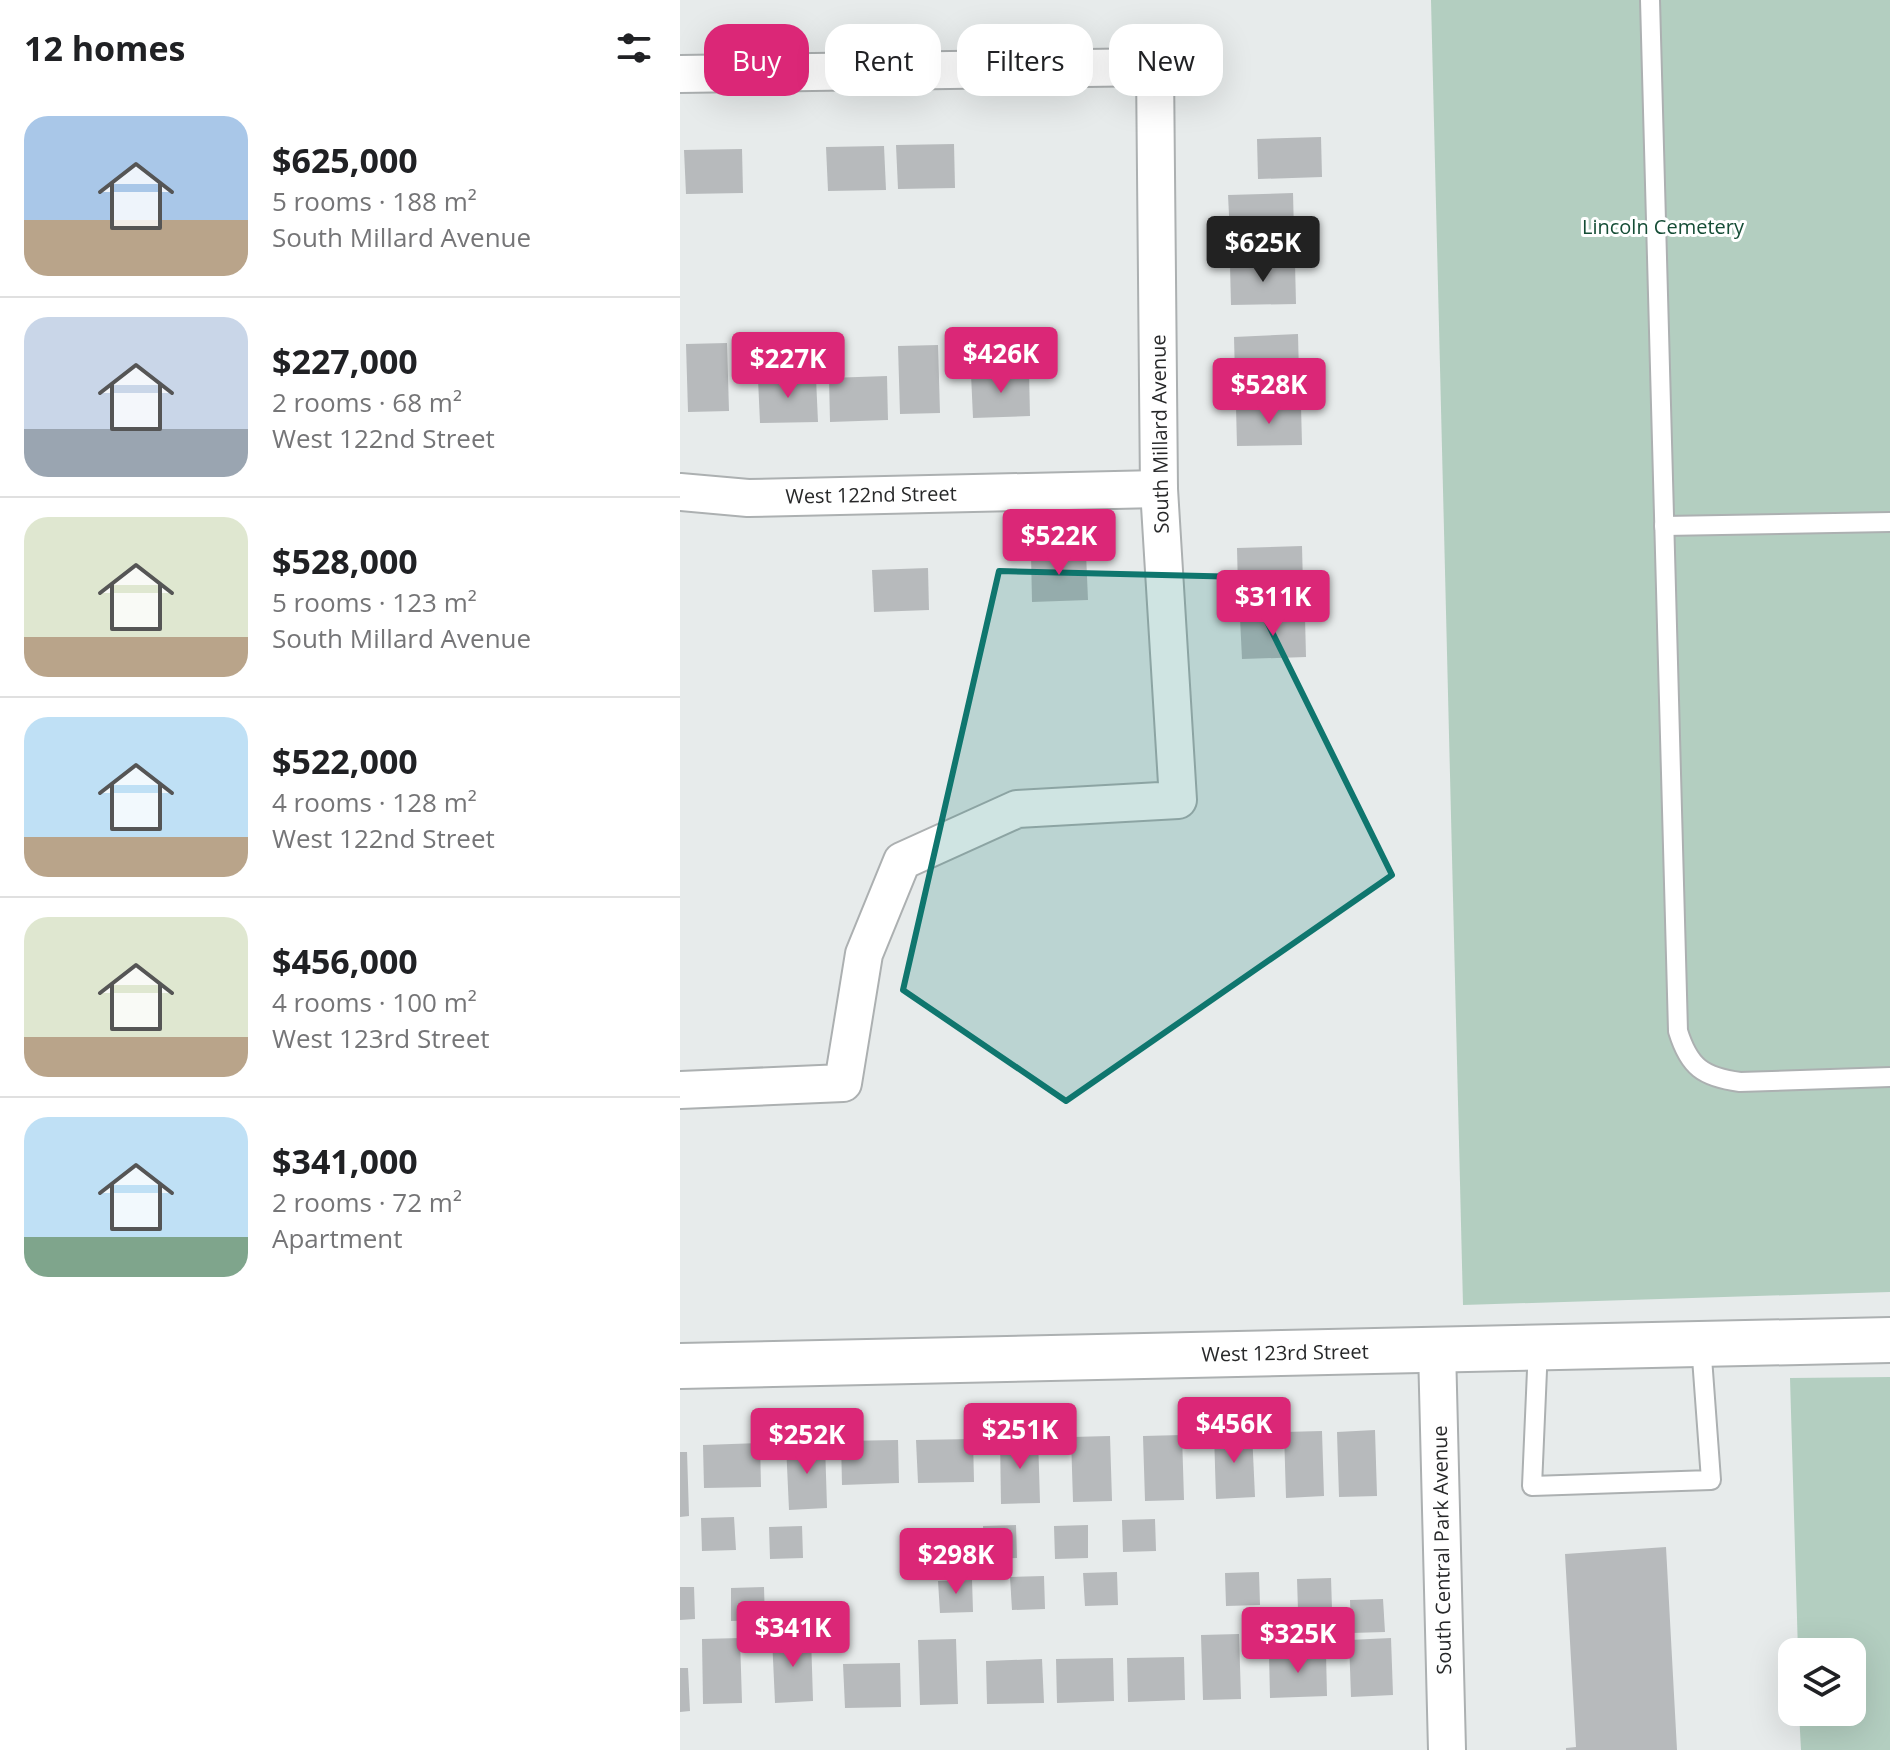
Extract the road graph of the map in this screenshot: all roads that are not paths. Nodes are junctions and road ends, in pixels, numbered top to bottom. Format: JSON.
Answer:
{"nodes":[{"id":1,"x":1650,"y":0,"type":"edge"},
{"id":2,"x":680,"y":74,"type":"edge"},
{"id":3,"x":1159,"y":489,"type":"junction"},
{"id":4,"x":680,"y":492,"type":"edge"},
{"id":5,"x":1890,"y":522,"type":"edge"},
{"id":6,"x":1664,"y":526,"type":"junction"},
{"id":7,"x":1890,"y":1077,"type":"edge"},
{"id":8,"x":680,"y":1090,"type":"edge"},
{"id":9,"x":1890,"y":1340,"type":"edge"},
{"id":10,"x":1701,"y":1344,"type":"junction"},
{"id":11,"x":1538,"y":1347,"type":"junction"},
{"id":12,"x":1437,"y":1349,"type":"junction"},
{"id":13,"x":680,"y":1366,"type":"edge"},
{"id":14,"x":1447,"y":1750,"type":"edge"}],
"edges":[{"from":1,"to":6,"type":"lane"},
{"from":2,"to":3,"type":"street","name":"South Millard Avenue"},
{"from":3,"to":4,"type":"street","name":"West 122nd Street"},
{"from":3,"to":8,"type":"street","name":"South Millard Avenue"},
{"from":5,"to":6,"type":"lane"},
{"from":6,"to":7,"type":"lane"},
{"from":9,"to":10,"type":"street","name":"West 123rd Street"},
{"from":10,"to":11,"type":"street","name":"West 123rd Street"},
{"from":10,"to":11,"type":"lane"},
{"from":11,"to":12,"type":"street","name":"West 123rd Street"},
{"from":12,"to":13,"type":"street","name":"West 123rd Street"},
{"from":12,"to":14,"type":"street","name":"South Central Park Avenue"}]}
